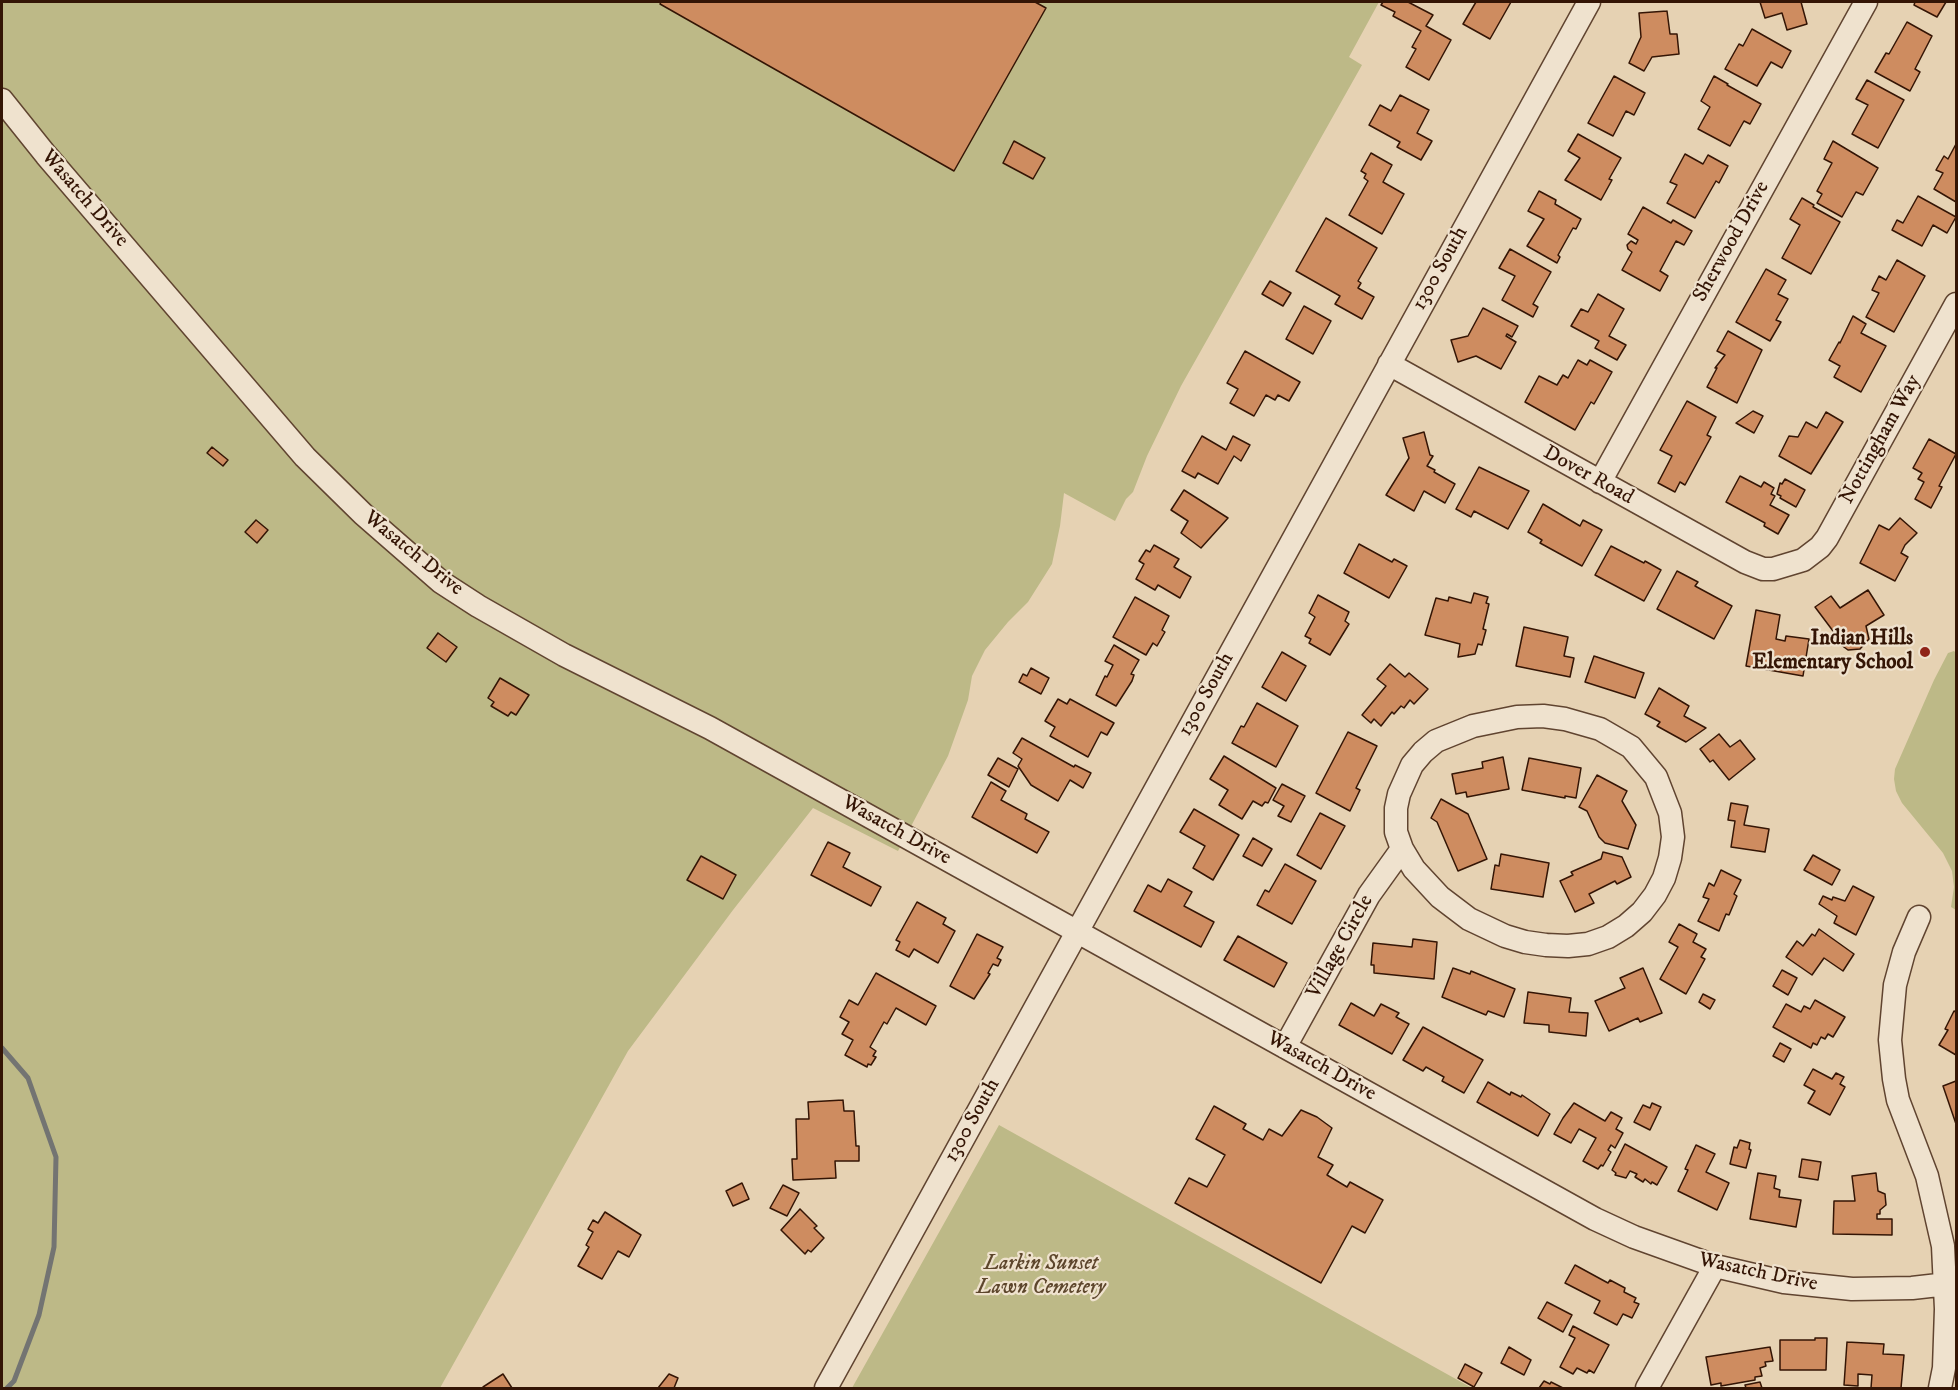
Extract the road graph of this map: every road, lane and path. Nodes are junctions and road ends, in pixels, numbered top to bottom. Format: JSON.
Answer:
{"nodes":[{"id":1,"x":1589,"y":2,"type":"edge"},
{"id":2,"x":1866,"y":2,"type":"edge"},
{"id":3,"x":2,"y":100,"type":"edge"},
{"id":4,"x":1956,"y":304,"type":"edge"},
{"id":5,"x":1389,"y":364,"type":"junction"},
{"id":6,"x":1600,"y":482,"type":"junction"},
{"id":7,"x":1793,"y":564,"type":"joint"},
{"id":8,"x":1402,"y":849,"type":"junction"},
{"id":9,"x":1919,"y":917,"type":"dead end"},
{"id":10,"x":1077,"y":931,"type":"junction"},
{"id":11,"x":1285,"y":1047,"type":"junction"},
{"id":12,"x":1715,"y":1266,"type":"junction"},
{"id":13,"x":1951,"y":1284,"type":"edge"},
{"id":14,"x":826,"y":1389,"type":"edge"},
{"id":15,"x":1647,"y":1389,"type":"edge"},
{"id":16,"x":1940,"y":1389,"type":"edge"}],
"edges":[{"from":1,"to":5,"type":"street","name":"1300 South"},
{"from":2,"to":6,"type":"street","name":"Sherwood Drive"},
{"from":3,"to":10,"type":"street","name":"Wasatch Drive"},
{"from":4,"to":7,"type":"street","name":"Nottingham Way"},
{"from":5,"to":6,"type":"street","name":"Dover Road"},
{"from":5,"to":10,"type":"street","name":"1300 South"},
{"from":6,"to":7,"type":"street","name":"Dover Road"},
{"from":8,"to":8,"type":"street"},
{"from":8,"to":11,"type":"street","name":"Village Circle"},
{"from":9,"to":13,"type":"street"},
{"from":10,"to":11,"type":"street","name":"Wasatch Drive"},
{"from":10,"to":14,"type":"street","name":"1300 South"},
{"from":11,"to":12,"type":"street","name":"Wasatch Drive"},
{"from":12,"to":13,"type":"street","name":"Wasatch Drive"},
{"from":12,"to":15,"type":"street"},
{"from":13,"to":16,"type":"street"}]}
